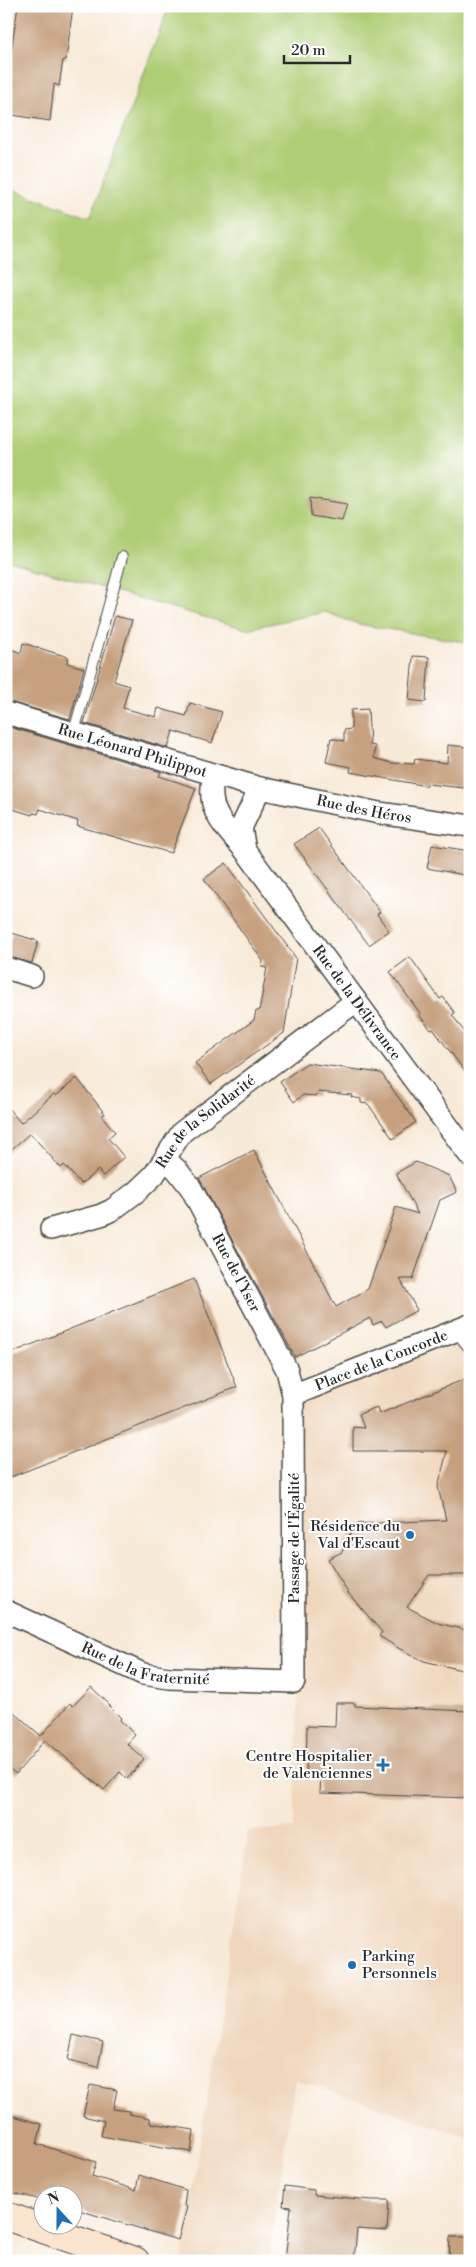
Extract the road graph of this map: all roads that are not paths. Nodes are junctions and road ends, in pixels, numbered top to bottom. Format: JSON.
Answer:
{"nodes":[{"id":1,"x":122,"y":557,"type":"dead end"},
{"id":2,"x":6,"y":713,"type":"edge"},
{"id":3,"x":74,"y":732,"type":"junction"},
{"id":4,"x":214,"y":775,"type":"junction"},
{"id":5,"x":260,"y":788,"type":"junction"},
{"id":6,"x":470,"y":826,"type":"edge"},
{"id":7,"x":245,"y":850,"type":"junction"},
{"id":8,"x":6,"y":968,"type":"edge"},
{"id":9,"x":32,"y":976,"type":"dead end"},
{"id":10,"x":356,"y":1001,"type":"junction"},
{"id":11,"x":470,"y":1156,"type":"edge"},
{"id":12,"x":165,"y":1159,"type":"junction"},
{"id":13,"x":51,"y":1229,"type":"dead end"},
{"id":14,"x":463,"y":1328,"type":"edge"},
{"id":15,"x":470,"y":1349,"type":"edge"},
{"id":16,"x":293,"y":1395,"type":"junction"},
{"id":17,"x":6,"y":1611,"type":"edge"},
{"id":18,"x":294,"y":1682,"type":"joint"},
{"id":19,"x":6,"y":2216,"type":"edge"},
{"id":20,"x":91,"y":2253,"type":"edge"},
{"id":21,"x":135,"y":2261,"type":"edge"}],
"edges":[{"from":1,"to":3,"type":"lane"},
{"from":2,"to":3,"type":"street","name":"Rue Léonard Philippot"},
{"from":3,"to":4,"type":"street","name":"Rue Léonard Philippot"},
{"from":4,"to":5,"type":"street","name":"Rue Léonard Philippot"},
{"from":4,"to":7,"type":"street","name":"Rue de la Délivrance"},
{"from":5,"to":6,"type":"street","name":"Rue des Héros"},
{"from":5,"to":7,"type":"street","name":"Rue de la Délivrance"},
{"from":7,"to":10,"type":"street","name":"Rue de la Délivrance"},
{"from":8,"to":9,"type":"street"},
{"from":10,"to":11,"type":"street","name":"Rue de la Délivrance"},
{"from":10,"to":12,"type":"street","name":"Rue de la Solidarité"},
{"from":12,"to":13,"type":"street","name":"Rue de la Solidarité"},
{"from":12,"to":16,"type":"street","name":"Rue de l'Yser"},
{"from":14,"to":15,"type":"lane"},
{"from":14,"to":16,"type":"street","name":"Place de la Concorde"},
{"from":16,"to":18,"type":"street","name":"Passage de l'Égalité"},
{"from":17,"to":18,"type":"street","name":"Rue de la Fraternité"},
{"from":19,"to":20,"type":"main road"},
{"from":20,"to":21,"type":"main road"}]}
